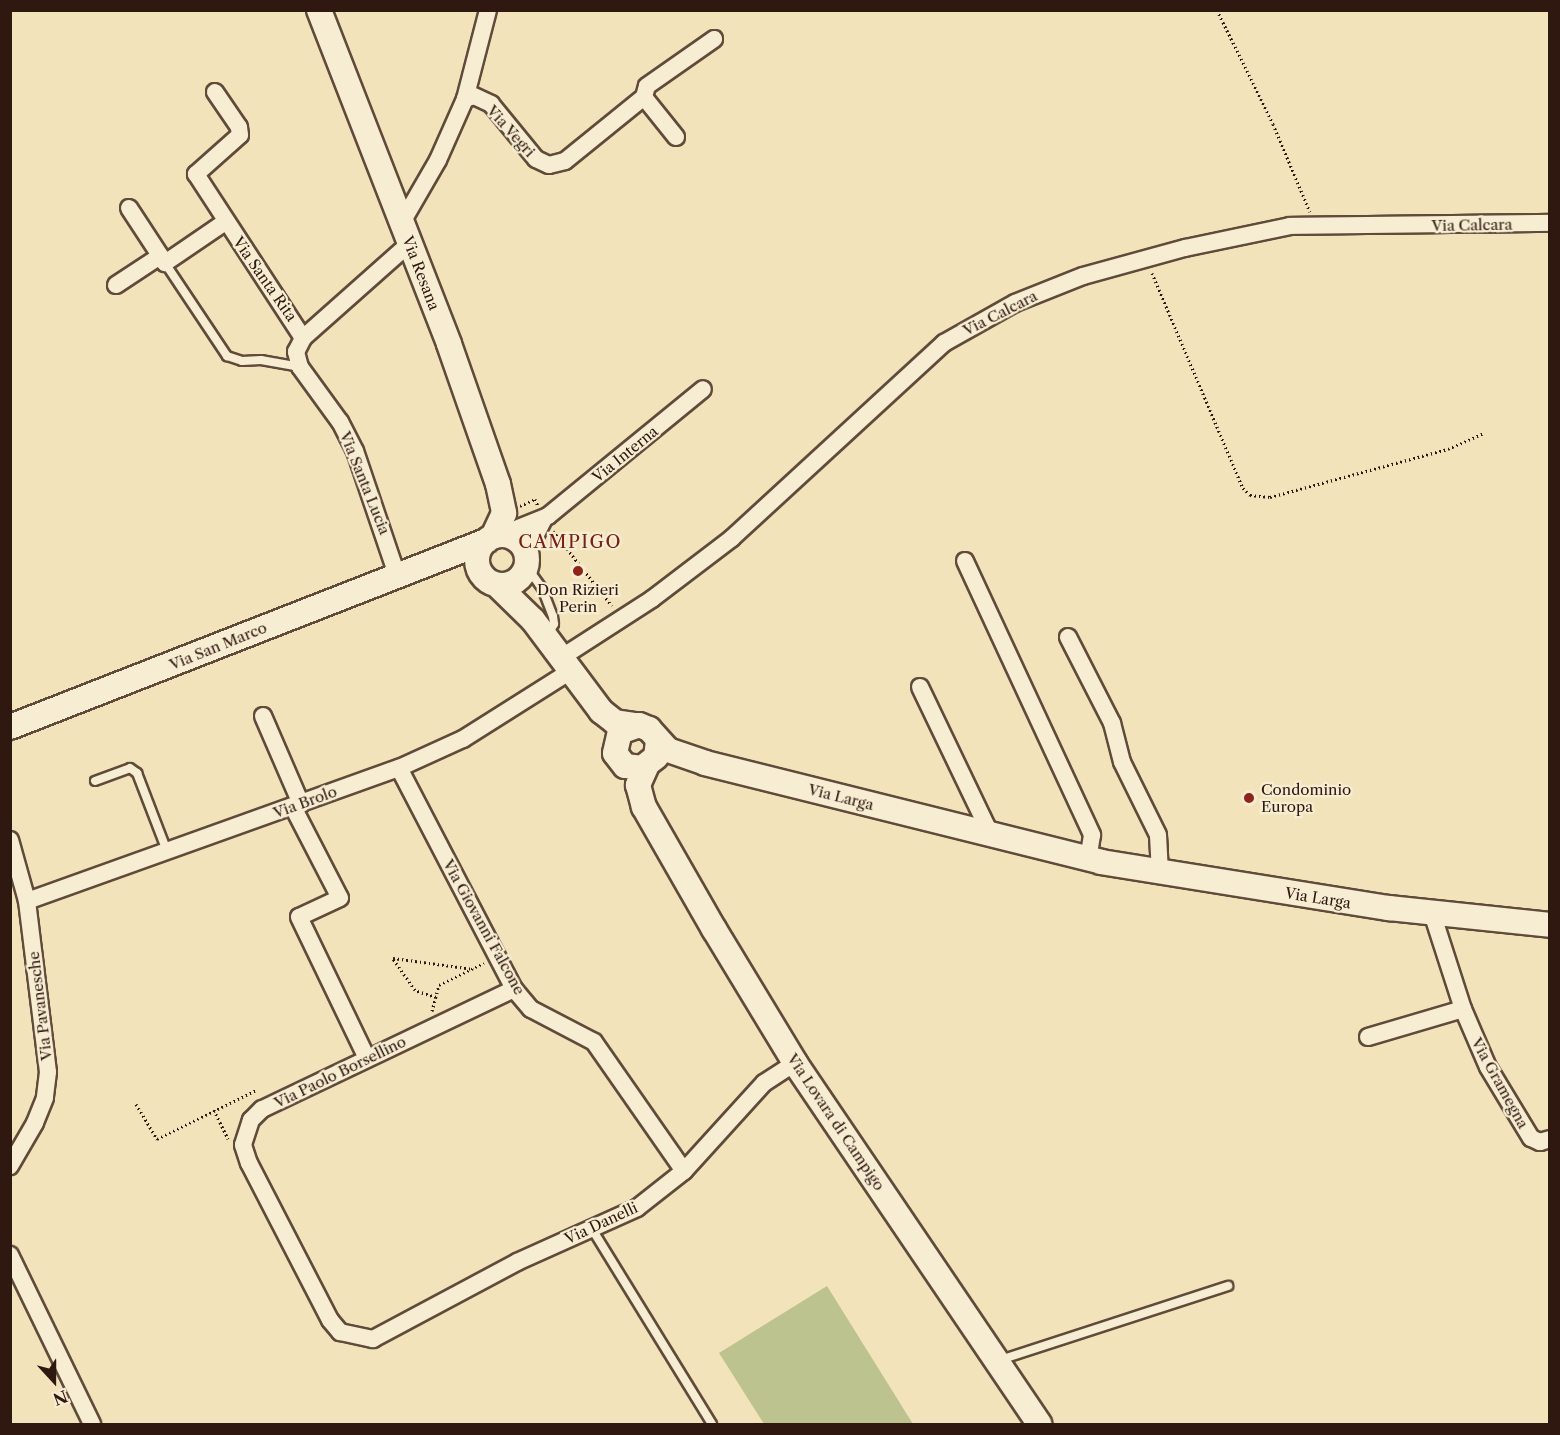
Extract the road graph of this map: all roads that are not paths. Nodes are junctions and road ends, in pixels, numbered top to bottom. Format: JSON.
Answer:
{"nodes":[{"id":1,"x":318,"y":10,"type":"edge"},
{"id":2,"x":488,"y":10,"type":"edge"},
{"id":3,"x":714,"y":39,"type":"dead end"},
{"id":4,"x":215,"y":92,"type":"dead end"},
{"id":5,"x":644,"y":97,"type":"junction"},
{"id":6,"x":465,"y":99,"type":"junction"},
{"id":7,"x":676,"y":137,"type":"dead end"},
{"id":8,"x":129,"y":208,"type":"dead end"},
{"id":9,"x":225,"y":222,"type":"junction"},
{"id":10,"x":1550,"y":223,"type":"edge"},
{"id":11,"x":405,"y":234,"type":"junction"},
{"id":12,"x":163,"y":260,"type":"junction"},
{"id":13,"x":116,"y":285,"type":"dead end"},
{"id":14,"x":303,"y":338,"type":"junction"},
{"id":15,"x":300,"y":367,"type":"junction"},
{"id":16,"x":703,"y":389,"type":"dead end"},
{"id":17,"x":545,"y":517,"type":"junction"},
{"id":18,"x":512,"y":539,"type":"junction"},
{"id":19,"x":965,"y":561,"type":"dead end"},
{"id":20,"x":426,"y":565,"type":"junction"},
{"id":21,"x":397,"y":574,"type":"junction"},
{"id":22,"x":490,"y":580,"type":"junction"},
{"id":23,"x":542,"y":633,"type":"junction"},
{"id":24,"x":1068,"y":637,"type":"dead end"},
{"id":25,"x":568,"y":670,"type":"junction"},
{"id":26,"x":920,"y":687,"type":"dead end"},
{"id":27,"x":263,"y":716,"type":"dead end"},
{"id":28,"x":634,"y":725,"type":"junction"},
{"id":29,"x":10,"y":728,"type":"edge"},
{"id":30,"x":652,"y":756,"type":"junction"},
{"id":31,"x":617,"y":757,"type":"junction"},
{"id":32,"x":399,"y":768,"type":"junction"},
{"id":33,"x":95,"y":781,"type":"dead end"},
{"id":34,"x":297,"y":805,"type":"junction"},
{"id":35,"x":646,"y":812,"type":"junction"},
{"id":36,"x":991,"y":835,"type":"junction"},
{"id":37,"x":10,"y":840,"type":"edge"},
{"id":38,"x":167,"y":851,"type":"junction"},
{"id":39,"x":1088,"y":859,"type":"junction"},
{"id":40,"x":1160,"y":873,"type":"junction"},
{"id":41,"x":27,"y":901,"type":"junction"},
{"id":42,"x":1432,"y":913,"type":"junction"},
{"id":43,"x":1550,"y":924,"type":"edge"},
{"id":44,"x":514,"y":989,"type":"junction"},
{"id":45,"x":1463,"y":1009,"type":"junction"},
{"id":46,"x":1368,"y":1037,"type":"dead end"},
{"id":47,"x":367,"y":1058,"type":"junction"},
{"id":48,"x":795,"y":1063,"type":"junction"},
{"id":49,"x":1550,"y":1139,"type":"edge"},
{"id":50,"x":10,"y":1166,"type":"edge"},
{"id":51,"x":684,"y":1171,"type":"junction"},
{"id":52,"x":591,"y":1229,"type":"junction"},
{"id":53,"x":10,"y":1255,"type":"edge"},
{"id":54,"x":1228,"y":1286,"type":"dead end"},
{"id":55,"x":373,"y":1339,"type":"joint"},
{"id":56,"x":997,"y":1361,"type":"junction"},
{"id":57,"x":92,"y":1425,"type":"edge"},
{"id":58,"x":712,"y":1425,"type":"edge"},
{"id":59,"x":1040,"y":1425,"type":"edge"}],
"edges":[{"from":1,"to":11,"type":"street","name":"Via Resana"},
{"from":2,"to":6,"type":"street","name":"Via Vegri"},
{"from":3,"to":5,"type":"street","name":"Via Vegri"},
{"from":4,"to":9,"type":"street","name":"Via Santa Rita"},
{"from":5,"to":6,"type":"street","name":"Via Vegri"},
{"from":5,"to":7,"type":"street"},
{"from":6,"to":11,"type":"street","name":"Via Vegri"},
{"from":8,"to":12,"type":"street"},
{"from":9,"to":12,"type":"street","name":"Via Santa Rita"},
{"from":9,"to":14,"type":"street","name":"Via Santa Rita"},
{"from":10,"to":25,"type":"street","name":"Via Calcara"},
{"from":11,"to":14,"type":"street"},
{"from":11,"to":18,"type":"street","name":"Via Resana"},
{"from":12,"to":13,"type":"street","name":"Via Santa Rita"},
{"from":12,"to":15,"type":"lane"},
{"from":14,"to":15,"type":"street"},
{"from":15,"to":21,"type":"street","name":"Via Santa Lucia"},
{"from":16,"to":17,"type":"street","name":"Via Interna"},
{"from":17,"to":18,"type":"street","name":"Via Interna"},
{"from":17,"to":18,"type":"street","name":"Via Interna"},
{"from":18,"to":20,"type":"street","name":"Via San Marco"},
{"from":18,"to":22,"type":"street"},
{"from":18,"to":22,"type":"street"},
{"from":18,"to":23,"type":"street","name":"Via Lovara di Campigo"},
{"from":19,"to":39,"type":"street"},
{"from":20,"to":21,"type":"street","name":"Via San Marco"},
{"from":20,"to":22,"type":"street","name":"Via San Marco"},
{"from":21,"to":29,"type":"street","name":"Via San Marco"},
{"from":22,"to":23,"type":"street","name":"Via Lovara di Campigo"},
{"from":23,"to":25,"type":"street","name":"Via Lovara di Campigo"},
{"from":24,"to":40,"type":"street"},
{"from":25,"to":28,"type":"street","name":"Via Lovara di Campigo"},
{"from":25,"to":31,"type":"street","name":"Via Lovara di Campigo"},
{"from":25,"to":32,"type":"street","name":"Via Brolo"},
{"from":26,"to":36,"type":"street"},
{"from":27,"to":34,"type":"street"},
{"from":28,"to":30,"type":"street"},
{"from":28,"to":31,"type":"street"},
{"from":30,"to":31,"type":"street"},
{"from":30,"to":35,"type":"street","name":"Via Lovara di Campigo"},
{"from":30,"to":36,"type":"street","name":"Via Larga"},
{"from":31,"to":35,"type":"street","name":"Via Lovara di Campigo"},
{"from":32,"to":34,"type":"street","name":"Via Brolo"},
{"from":32,"to":44,"type":"street","name":"Via Giovanni Falcone"},
{"from":33,"to":38,"type":"lane"},
{"from":34,"to":38,"type":"street","name":"Via Brolo"},
{"from":34,"to":47,"type":"street"},
{"from":35,"to":48,"type":"street","name":"Via Lovara di Campigo"},
{"from":36,"to":39,"type":"street","name":"Via Larga"},
{"from":37,"to":41,"type":"street","name":"Via Pavanesche"},
{"from":38,"to":41,"type":"street","name":"Via Brolo"},
{"from":39,"to":40,"type":"street","name":"Via Larga"},
{"from":40,"to":42,"type":"street","name":"Via Larga"},
{"from":41,"to":50,"type":"street","name":"Via Pavanesche"},
{"from":42,"to":43,"type":"street","name":"Via Larga"},
{"from":42,"to":45,"type":"street","name":"Via Gramegna"},
{"from":44,"to":47,"type":"street","name":"Via Paolo Borsellino"},
{"from":44,"to":51,"type":"street","name":"Via Giovanni Falcone"},
{"from":45,"to":46,"type":"street"},
{"from":45,"to":49,"type":"street","name":"Via Gramegna"},
{"from":47,"to":55,"type":"street","name":"Via Paolo Borsellino"},
{"from":48,"to":51,"type":"street","name":"Via Danelli"},
{"from":48,"to":56,"type":"street","name":"Via Lovara di Campigo"},
{"from":51,"to":52,"type":"street","name":"Via Danelli"},
{"from":52,"to":55,"type":"street","name":"Via Danelli"},
{"from":52,"to":58,"type":"lane"},
{"from":53,"to":57,"type":"street"},
{"from":54,"to":56,"type":"lane"},
{"from":56,"to":59,"type":"street","name":"Via Lovara di Campigo"}]}
